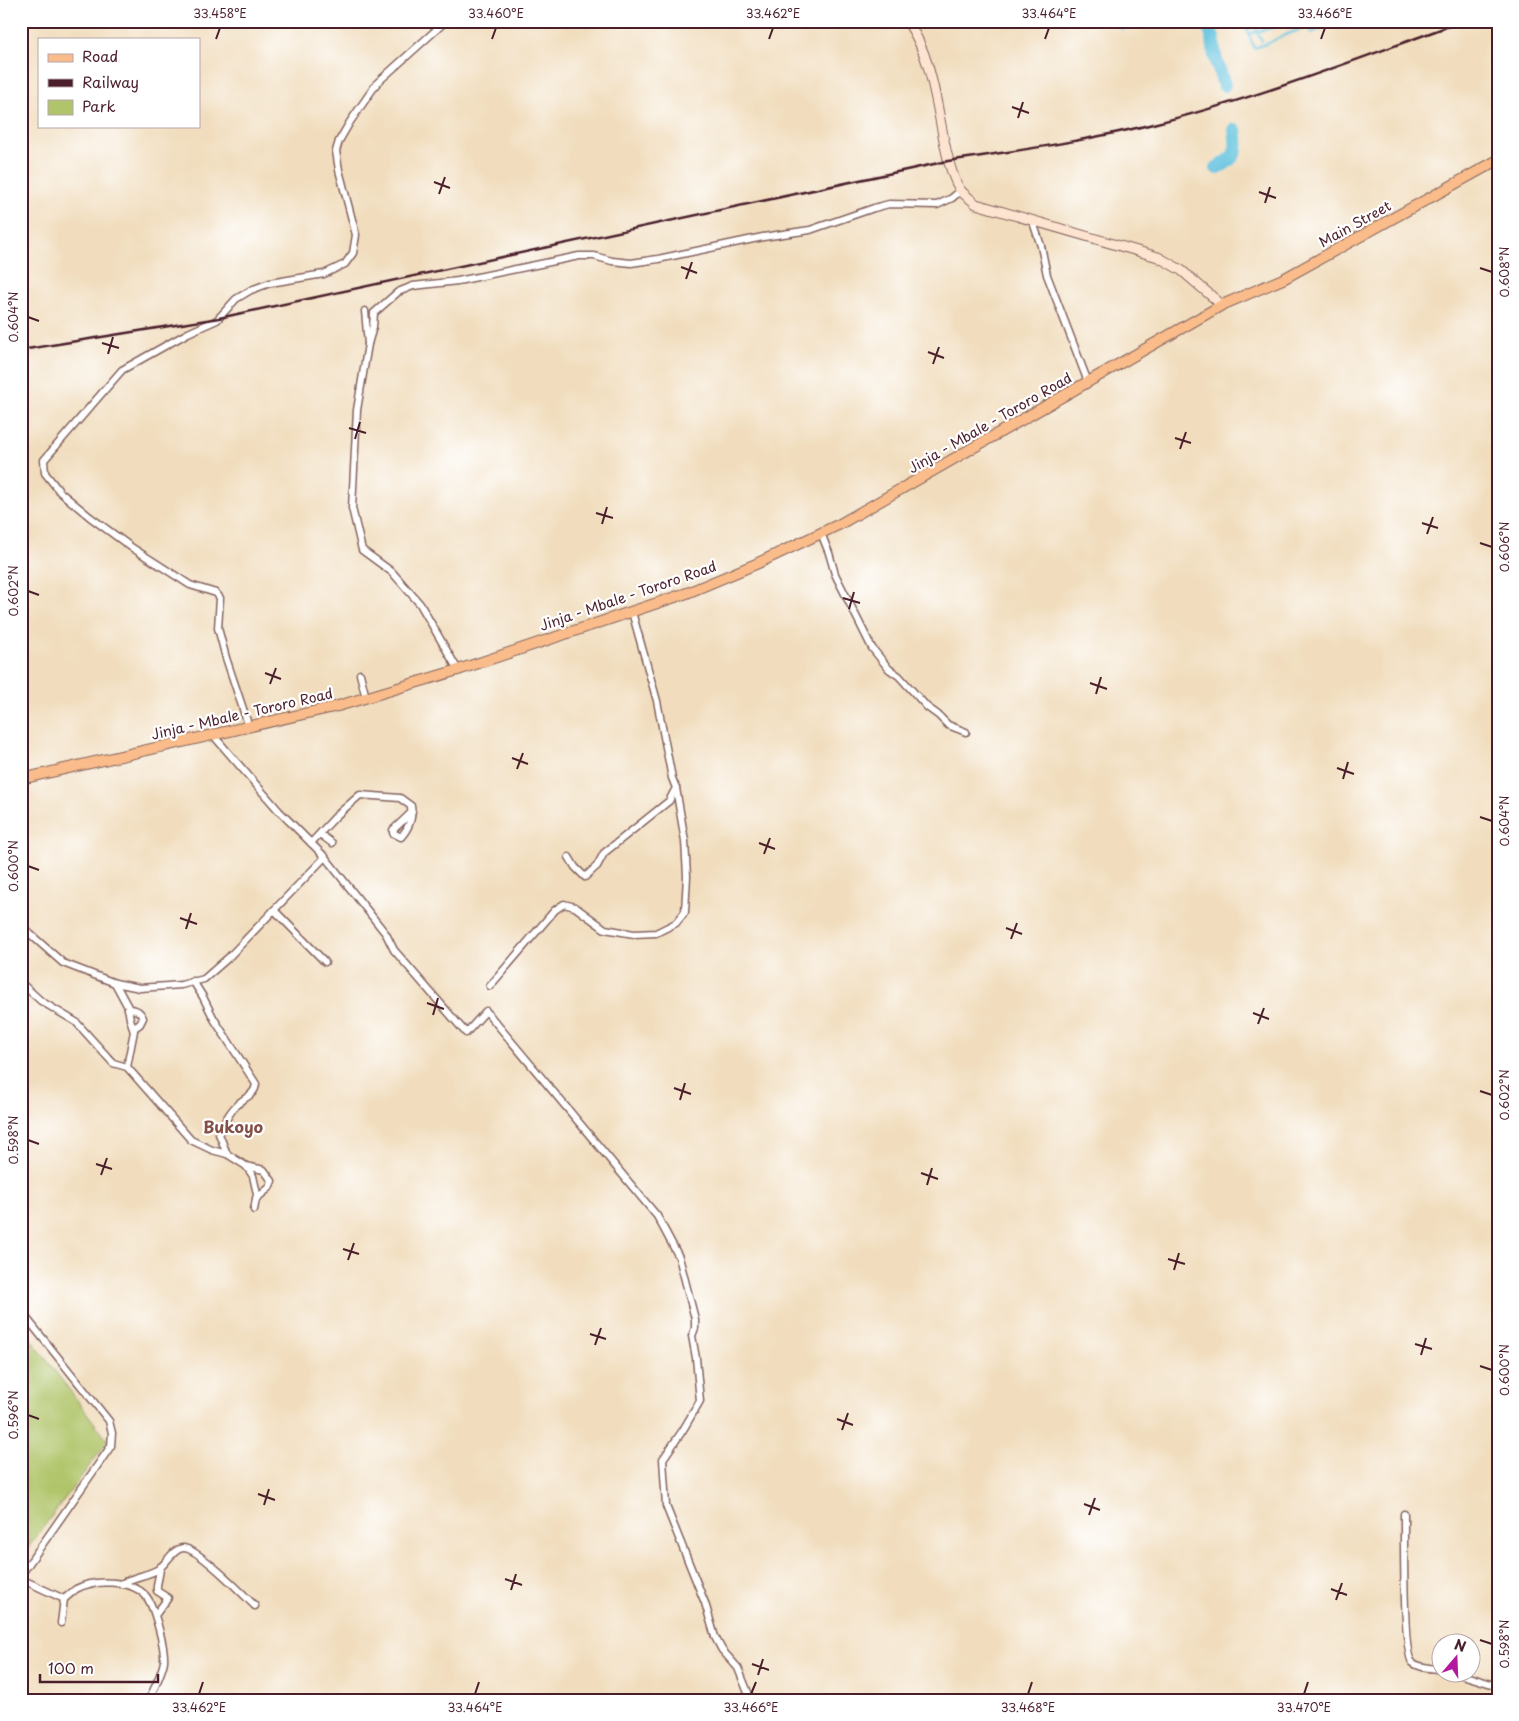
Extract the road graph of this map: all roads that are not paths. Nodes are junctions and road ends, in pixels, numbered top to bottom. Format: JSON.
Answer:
{"nodes":[{"id":1,"x":446,"y":21,"type":"edge"},
{"id":2,"x":908,"y":21,"type":"edge"},
{"id":3,"x":1498,"y":160,"type":"edge"},
{"id":4,"x":960,"y":191,"type":"junction"},
{"id":5,"x":1033,"y":222,"type":"junction"},
{"id":6,"x":1222,"y":305,"type":"junction"},
{"id":7,"x":365,"y":312,"type":"dead end"},
{"id":8,"x":368,"y":344,"type":"junction"},
{"id":9,"x":1088,"y":382,"type":"junction"},
{"id":10,"x":821,"y":533,"type":"junction"},
{"id":11,"x":632,"y":612,"type":"junction"},
{"id":12,"x":458,"y":670,"type":"junction"},
{"id":13,"x":360,"y":674,"type":"dead end"},
{"id":14,"x":366,"y":698,"type":"junction"},
{"id":15,"x":248,"y":727,"type":"junction"},
{"id":16,"x":966,"y":732,"type":"dead end"},
{"id":17,"x":213,"y":735,"type":"junction"},
{"id":18,"x":21,"y":779,"type":"edge"},
{"id":19,"x":676,"y":788,"type":"junction"},
{"id":20,"x":412,"y":812,"type":"dead end"},
{"id":21,"x":320,"y":834,"type":"junction"},
{"id":22,"x":311,"y":843,"type":"junction"},
{"id":23,"x":332,"y":843,"type":"dead end"},
{"id":24,"x":325,"y":857,"type":"junction"},
{"id":25,"x":569,"y":857,"type":"dead end"},
{"id":26,"x":274,"y":910,"type":"junction"},
{"id":27,"x":21,"y":926,"type":"edge"},
{"id":28,"x":326,"y":962,"type":"dead end"},
{"id":29,"x":193,"y":982,"type":"junction"},
{"id":30,"x":21,"y":983,"type":"edge"},
{"id":31,"x":115,"y":983,"type":"junction"},
{"id":32,"x":490,"y":986,"type":"dead end"},
{"id":33,"x":128,"y":1009,"type":"junction"},
{"id":34,"x":133,"y":1029,"type":"junction"},
{"id":35,"x":127,"y":1067,"type":"junction"},
{"id":36,"x":227,"y":1154,"type":"junction"},
{"id":37,"x":246,"y":1166,"type":"junction"},
{"id":38,"x":256,"y":1199,"type":"junction"},
{"id":39,"x":254,"y":1210,"type":"dead end"},
{"id":40,"x":21,"y":1311,"type":"edge"},
{"id":41,"x":1404,"y":1514,"type":"dead end"},
{"id":42,"x":160,"y":1567,"type":"junction"},
{"id":43,"x":21,"y":1575,"type":"edge"},
{"id":44,"x":21,"y":1580,"type":"edge"},
{"id":45,"x":121,"y":1584,"type":"junction"},
{"id":46,"x":64,"y":1599,"type":"junction"},
{"id":47,"x":255,"y":1606,"type":"dead end"},
{"id":48,"x":156,"y":1614,"type":"junction"},
{"id":49,"x":61,"y":1623,"type":"dead end"},
{"id":50,"x":1432,"y":1668,"type":"edge"},
{"id":51,"x":1482,"y":1681,"type":"edge"},
{"id":52,"x":1498,"y":1686,"type":"edge"},
{"id":53,"x":148,"y":1700,"type":"edge"},
{"id":54,"x":751,"y":1700,"type":"edge"}],
"edges":[{"from":1,"to":15,"type":"street"},
{"from":2,"to":4,"type":"main road"},
{"from":3,"to":6,"type":"main road","name":"Main Street"},
{"from":4,"to":5,"type":"main road"},
{"from":4,"to":8,"type":"street"},
{"from":5,"to":6,"type":"main road"},
{"from":5,"to":9,"type":"street"},
{"from":6,"to":9,"type":"main road","name":"Jinja - Mbale - Tororo Road"},
{"from":7,"to":8,"type":"street"},
{"from":8,"to":12,"type":"street"},
{"from":9,"to":10,"type":"main road","name":"Jinja - Mbale - Tororo Road"},
{"from":10,"to":11,"type":"main road","name":"Jinja - Mbale - Tororo Road"},
{"from":10,"to":16,"type":"street"},
{"from":11,"to":12,"type":"main road","name":"Jinja - Mbale - Tororo Road"},
{"from":11,"to":19,"type":"street"},
{"from":12,"to":14,"type":"main road","name":"Jinja - Mbale - Tororo Road"},
{"from":13,"to":14,"type":"street"},
{"from":14,"to":15,"type":"main road","name":"Jinja - Mbale - Tororo Road"},
{"from":15,"to":17,"type":"main road","name":"Jinja - Mbale - Tororo Road"},
{"from":17,"to":18,"type":"main road","name":"Jinja - Mbale - Tororo Road"},
{"from":17,"to":22,"type":"street"},
{"from":19,"to":25,"type":"street"},
{"from":19,"to":32,"type":"street"},
{"from":20,"to":21,"type":"street"},
{"from":21,"to":22,"type":"street"},
{"from":21,"to":23,"type":"street"},
{"from":22,"to":24,"type":"street"},
{"from":24,"to":26,"type":"street"},
{"from":24,"to":54,"type":"street"},
{"from":26,"to":28,"type":"street"},
{"from":26,"to":29,"type":"street"},
{"from":27,"to":31,"type":"street"},
{"from":29,"to":31,"type":"street"},
{"from":29,"to":36,"type":"street"},
{"from":30,"to":35,"type":"street"},
{"from":31,"to":33,"type":"street"},
{"from":33,"to":34,"type":"street"},
{"from":33,"to":34,"type":"street"},
{"from":34,"to":35,"type":"street"},
{"from":35,"to":36,"type":"street"},
{"from":36,"to":37,"type":"street"},
{"from":37,"to":38,"type":"street"},
{"from":37,"to":38,"type":"street"},
{"from":38,"to":39,"type":"street"},
{"from":40,"to":43,"type":"street"},
{"from":41,"to":50,"type":"street"},
{"from":42,"to":45,"type":"street"},
{"from":42,"to":47,"type":"street"},
{"from":42,"to":48,"type":"street"},
{"from":44,"to":46,"type":"street"},
{"from":45,"to":46,"type":"street"},
{"from":45,"to":48,"type":"street"},
{"from":46,"to":49,"type":"street"},
{"from":48,"to":53,"type":"street"},
{"from":51,"to":52,"type":"street"}]}
